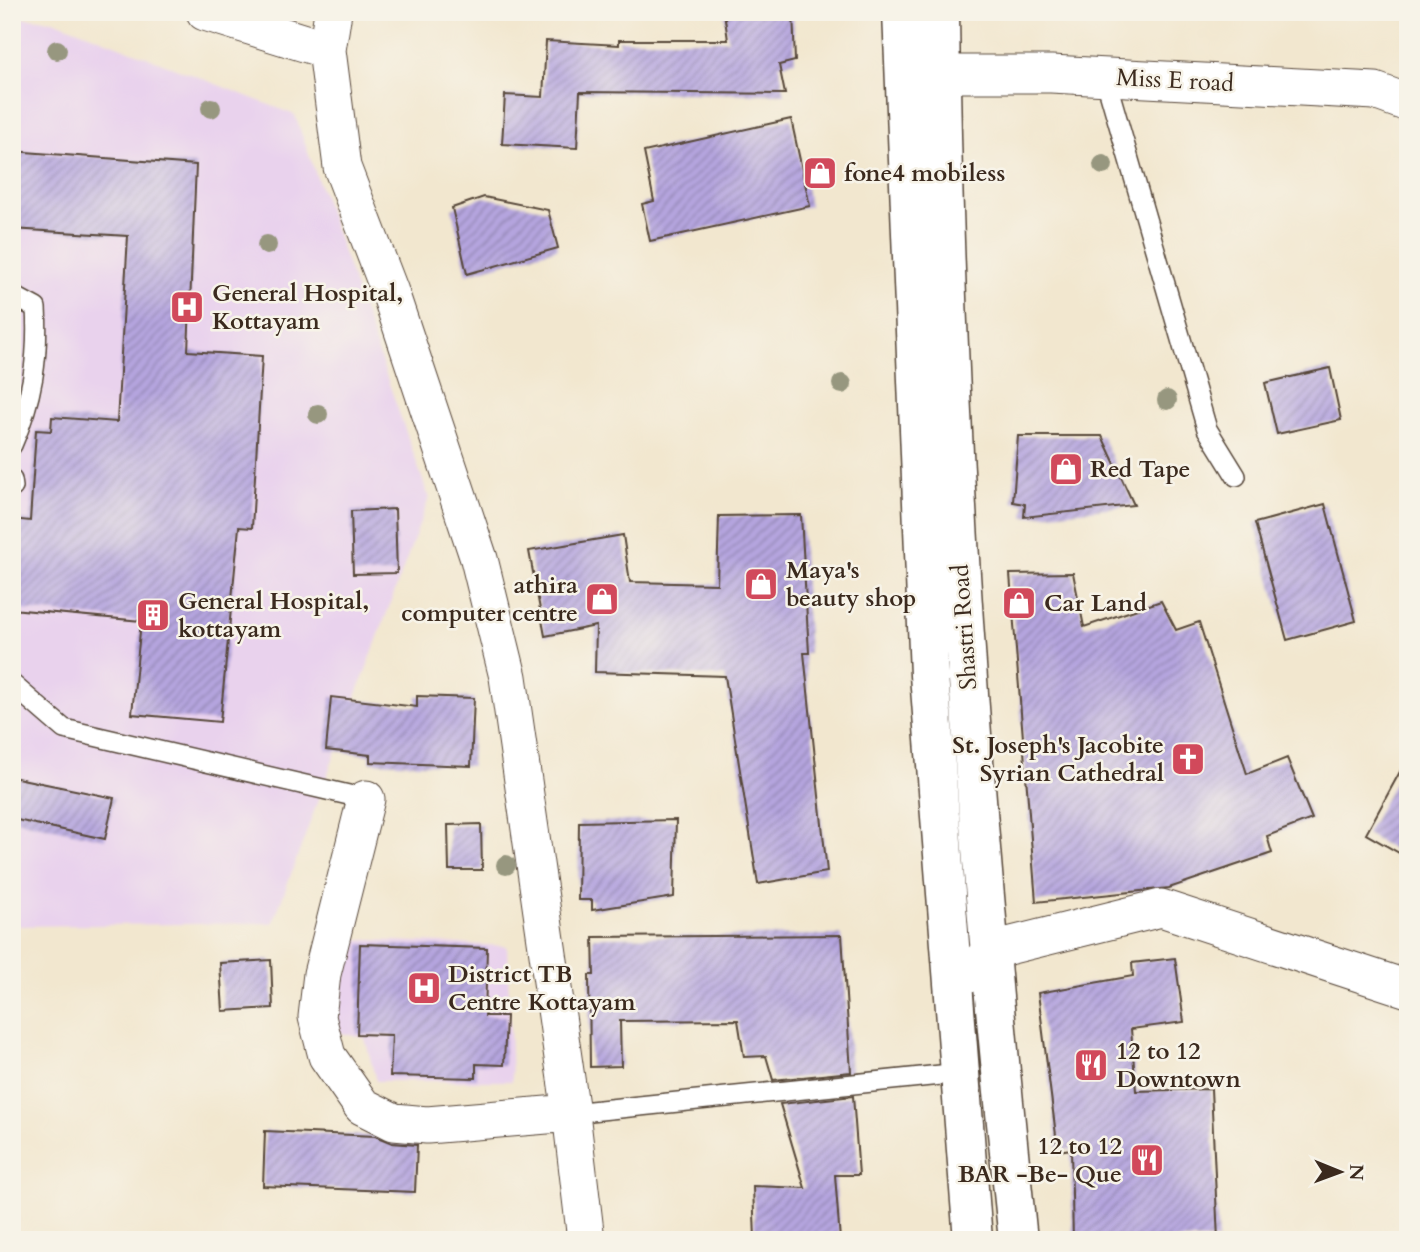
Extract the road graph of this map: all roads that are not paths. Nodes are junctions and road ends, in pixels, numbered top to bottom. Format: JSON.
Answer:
{"nodes":[{"id":1,"x":205,"y":12,"type":"edge"},
{"id":2,"x":333,"y":12,"type":"edge"},
{"id":3,"x":902,"y":12,"type":"edge"},
{"id":4,"x":940,"y":12,"type":"edge"},
{"id":5,"x":327,"y":50,"type":"junction"},
{"id":6,"x":922,"y":74,"type":"junction"},
{"id":7,"x":1105,"y":76,"type":"junction"},
{"id":8,"x":1408,"y":103,"type":"edge"},
{"id":9,"x":12,"y":295,"type":"edge"},
{"id":10,"x":12,"y":445,"type":"edge"},
{"id":11,"x":1236,"y":475,"type":"dead end"},
{"id":12,"x":12,"y":480,"type":"edge"},
{"id":13,"x":13,"y":487,"type":"edge"},
{"id":14,"x":12,"y":684,"type":"edge"},
{"id":15,"x":366,"y":799,"type":"joint"},
{"id":16,"x":992,"y":950,"type":"junction"},
{"id":17,"x":1408,"y":989,"type":"edge"},
{"id":18,"x":954,"y":990,"type":"junction"},
{"id":19,"x":960,"y":1073,"type":"junction"},
{"id":20,"x":571,"y":1113,"type":"junction"},
{"id":21,"x":586,"y":1240,"type":"edge"},
{"id":22,"x":973,"y":1240,"type":"edge"},
{"id":23,"x":1018,"y":1240,"type":"edge"}],
"edges":[{"from":1,"to":5,"type":"street"},
{"from":2,"to":5,"type":"street"},
{"from":3,"to":6,"type":"highway","name":"Shastri Road"},
{"from":4,"to":6,"type":"highway","name":"Shastri Road"},
{"from":5,"to":20,"type":"street"},
{"from":6,"to":7,"type":"street","name":"Miss E road"},
{"from":6,"to":16,"type":"highway","name":"Shastri Road"},
{"from":6,"to":18,"type":"highway","name":"Shastri Road"},
{"from":7,"to":8,"type":"street","name":"Miss E road"},
{"from":7,"to":11,"type":"lane"},
{"from":9,"to":10,"type":"lane"},
{"from":12,"to":13,"type":"lane"},
{"from":14,"to":15,"type":"lane"},
{"from":15,"to":20,"type":"street"},
{"from":16,"to":17,"type":"street"},
{"from":16,"to":18,"type":"street"},
{"from":16,"to":23,"type":"highway","name":"Shastri Road"},
{"from":18,"to":19,"type":"highway","name":"Shastri Road"},
{"from":19,"to":20,"type":"lane"},
{"from":19,"to":22,"type":"highway","name":"Shastri Road"},
{"from":20,"to":21,"type":"street"}]}
